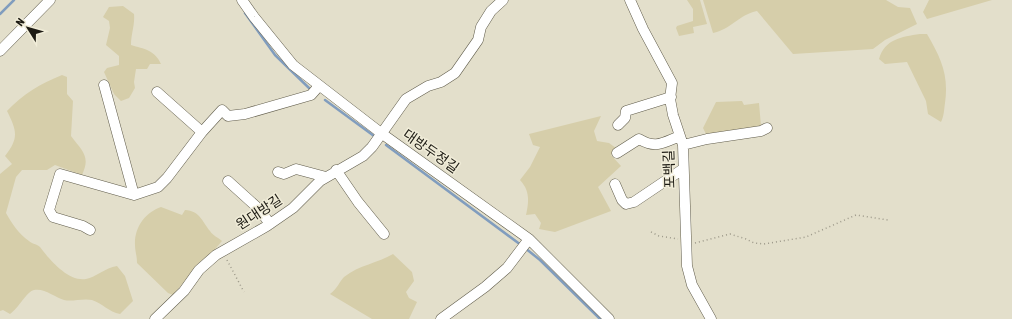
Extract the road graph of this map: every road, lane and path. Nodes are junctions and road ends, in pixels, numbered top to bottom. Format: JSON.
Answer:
{"nodes":[{"id":1,"x":50,"y":0,"type":"edge"},
{"id":2,"x":242,"y":0,"type":"edge"},
{"id":3,"x":503,"y":0,"type":"edge"},
{"id":4,"x":630,"y":0,"type":"edge"},
{"id":5,"x":0,"y":51,"type":"edge"},
{"id":6,"x":104,"y":86,"type":"dead end"},
{"id":7,"x":320,"y":86,"type":"junction"},
{"id":8,"x":157,"y":92,"type":"dead end"},
{"id":9,"x":670,"y":97,"type":"junction"},
{"id":10,"x":618,"y":125,"type":"dead end"},
{"id":11,"x":767,"y":128,"type":"dead end"},
{"id":12,"x":202,"y":132,"type":"junction"},
{"id":13,"x":381,"y":133,"type":"junction"},
{"id":14,"x":681,"y":140,"type":"junction"},
{"id":15,"x":617,"y":153,"type":"dead end"},
{"id":16,"x":683,"y":169,"type":"junction"},
{"id":17,"x":336,"y":170,"type":"junction"},
{"id":18,"x":278,"y":172,"type":"dead end"},
{"id":19,"x":326,"y":177,"type":"junction"},
{"id":20,"x":228,"y":181,"type":"dead end"},
{"id":21,"x":615,"y":184,"type":"dead end"},
{"id":22,"x":134,"y":195,"type":"junction"},
{"id":23,"x":888,"y":220,"type":"dead end"},
{"id":24,"x":270,"y":224,"type":"junction"},
{"id":25,"x":90,"y":230,"type":"dead end"},
{"id":26,"x":651,"y":232,"type":"dead end"},
{"id":27,"x":384,"y":234,"type":"dead end"},
{"id":28,"x":525,"y":244,"type":"junction"},
{"id":29,"x":686,"y":244,"type":"junction"},
{"id":30,"x":224,"y":250,"type":"junction"},
{"id":31,"x":244,"y":292,"type":"dead end"},
{"id":32,"x":156,"y":319,"type":"edge"},
{"id":33,"x":441,"y":319,"type":"edge"},
{"id":34,"x":610,"y":319,"type":"edge"},
{"id":35,"x":711,"y":319,"type":"edge"}],
"edges":[{"from":1,"to":5,"type":"street"},
{"from":2,"to":7,"type":"street","name":"대방두정길"},
{"from":3,"to":13,"type":"street"},
{"from":4,"to":9,"type":"street","name":"포백길"},
{"from":6,"to":22,"type":"street"},
{"from":7,"to":12,"type":"street"},
{"from":7,"to":13,"type":"street","name":"대방두정길"},
{"from":8,"to":12,"type":"street"},
{"from":9,"to":10,"type":"street"},
{"from":9,"to":14,"type":"street","name":"포백길"},
{"from":11,"to":14,"type":"street"},
{"from":12,"to":22,"type":"street"},
{"from":13,"to":17,"type":"street","name":"원대방길"},
{"from":13,"to":28,"type":"street","name":"대방두정길"},
{"from":14,"to":15,"type":"street"},
{"from":14,"to":16,"type":"street","name":"포백길"},
{"from":16,"to":21,"type":"street"},
{"from":16,"to":29,"type":"street","name":"포백길"},
{"from":17,"to":19,"type":"street","name":"원대방길"},
{"from":17,"to":27,"type":"street"},
{"from":18,"to":19,"type":"street"},
{"from":19,"to":24,"type":"street","name":"원대방길"},
{"from":20,"to":24,"type":"street"},
{"from":22,"to":25,"type":"street"},
{"from":23,"to":29,"type":"path"},
{"from":24,"to":30,"type":"street","name":"원대방길"},
{"from":26,"to":29,"type":"path"},
{"from":28,"to":33,"type":"street"},
{"from":28,"to":34,"type":"street","name":"대방두정길"},
{"from":29,"to":35,"type":"street","name":"포백길"},
{"from":30,"to":31,"type":"path"},
{"from":30,"to":32,"type":"street","name":"원대방길"}]}
